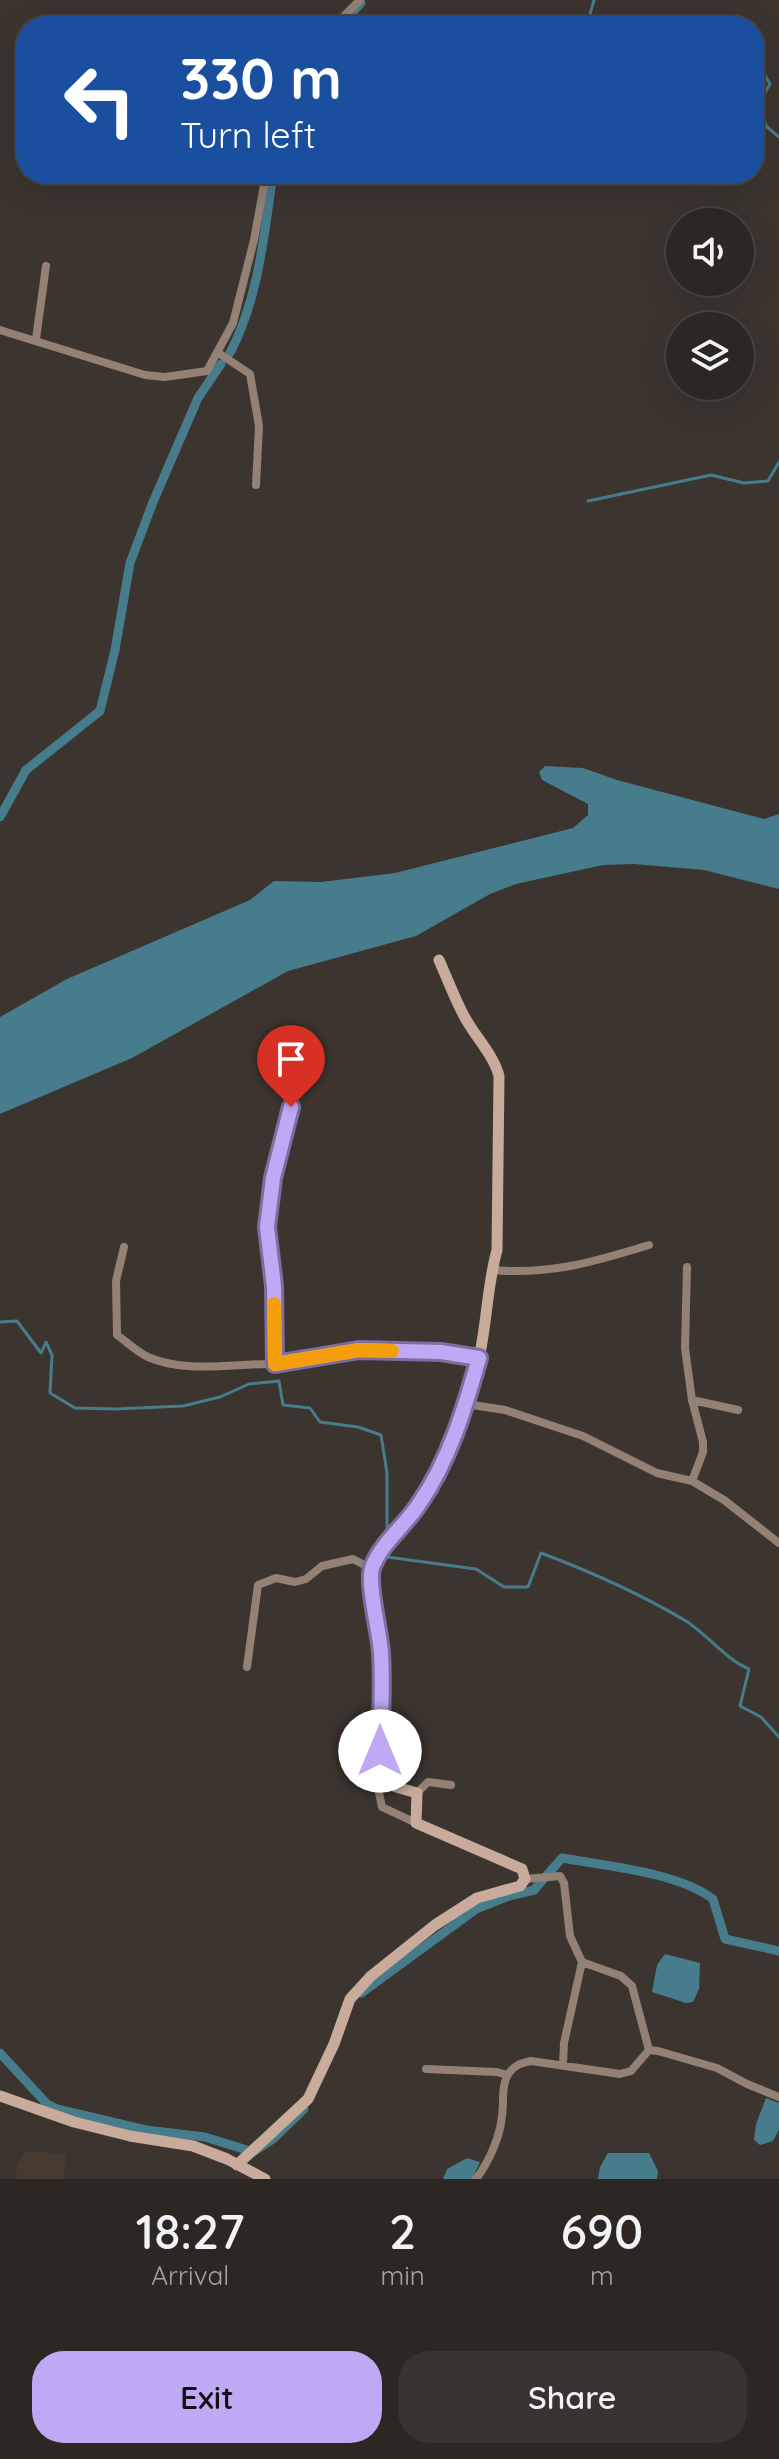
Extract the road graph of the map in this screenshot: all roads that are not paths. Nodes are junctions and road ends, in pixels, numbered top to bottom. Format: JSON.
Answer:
{"nodes":[{"id":1,"x":360,"y":0,"type":"edge"},
{"id":2,"x":344,"y":16,"type":"edge"},
{"id":3,"x":264,"y":184,"type":"edge"},
{"id":4,"x":46,"y":266,"type":"dead end"},
{"id":5,"x":0,"y":330,"type":"edge"},
{"id":6,"x":36,"y":339,"type":"junction"},
{"id":7,"x":217,"y":352,"type":"junction"},
{"id":8,"x":256,"y":485,"type":"dead end"},
{"id":9,"x":439,"y":960,"type":"dead end"},
{"id":10,"x":297,"y":1083,"type":"dead end"},
{"id":11,"x":649,"y":1245,"type":"dead end"},
{"id":12,"x":124,"y":1247,"type":"dead end"},
{"id":13,"x":687,"y":1267,"type":"dead end"},
{"id":14,"x":492,"y":1270,"type":"junction"},
{"id":15,"x":479,"y":1358,"type":"junction"},
{"id":16,"x":275,"y":1364,"type":"junction"},
{"id":17,"x":692,"y":1400,"type":"junction"},
{"id":18,"x":466,"y":1404,"type":"junction"},
{"id":19,"x":738,"y":1410,"type":"dead end"},
{"id":20,"x":692,"y":1481,"type":"junction"},
{"id":21,"x":779,"y":1543,"type":"edge"},
{"id":22,"x":372,"y":1569,"type":"junction"},
{"id":23,"x":247,"y":1667,"type":"dead end"},
{"id":24,"x":380,"y":1775,"type":"junction"},
{"id":25,"x":451,"y":1785,"type":"dead end"},
{"id":26,"x":417,"y":1793,"type":"junction"},
{"id":27,"x":416,"y":1823,"type":"junction"},
{"id":28,"x":525,"y":1879,"type":"junction"},
{"id":29,"x":582,"y":1962,"type":"junction"},
{"id":30,"x":649,"y":2050,"type":"junction"},
{"id":31,"x":563,"y":2065,"type":"junction"},
{"id":32,"x":426,"y":2069,"type":"dead end"},
{"id":33,"x":507,"y":2075,"type":"junction"},
{"id":34,"x":0,"y":2096,"type":"edge"},
{"id":35,"x":779,"y":2097,"type":"edge"},
{"id":36,"x":241,"y":2161,"type":"junction"},
{"id":37,"x":265,"y":2179,"type":"edge"},
{"id":38,"x":476,"y":2179,"type":"edge"}],
"edges":[{"from":1,"to":2,"type":"street"},
{"from":3,"to":7,"type":"street"},
{"from":4,"to":6,"type":"street"},
{"from":5,"to":6,"type":"street"},
{"from":6,"to":7,"type":"street"},
{"from":7,"to":8,"type":"street"},
{"from":9,"to":14,"type":"street"},
{"from":10,"to":16,"type":"street"},
{"from":11,"to":14,"type":"street"},
{"from":12,"to":16,"type":"street"},
{"from":13,"to":17,"type":"street"},
{"from":14,"to":15,"type":"street"},
{"from":15,"to":16,"type":"street"},
{"from":15,"to":18,"type":"street"},
{"from":17,"to":19,"type":"street"},
{"from":17,"to":20,"type":"street"},
{"from":18,"to":20,"type":"street"},
{"from":18,"to":22,"type":"street"},
{"from":20,"to":21,"type":"street"},
{"from":22,"to":23,"type":"street"},
{"from":22,"to":24,"type":"street"},
{"from":24,"to":26,"type":"street"},
{"from":24,"to":27,"type":"street"},
{"from":25,"to":26,"type":"street"},
{"from":26,"to":27,"type":"street"},
{"from":27,"to":28,"type":"street"},
{"from":28,"to":29,"type":"street"},
{"from":28,"to":36,"type":"street"},
{"from":29,"to":30,"type":"street"},
{"from":29,"to":31,"type":"street"},
{"from":30,"to":31,"type":"street"},
{"from":30,"to":35,"type":"street"},
{"from":31,"to":33,"type":"street"},
{"from":32,"to":33,"type":"street"},
{"from":33,"to":38,"type":"street"},
{"from":34,"to":36,"type":"street"},
{"from":36,"to":37,"type":"street"}]}
